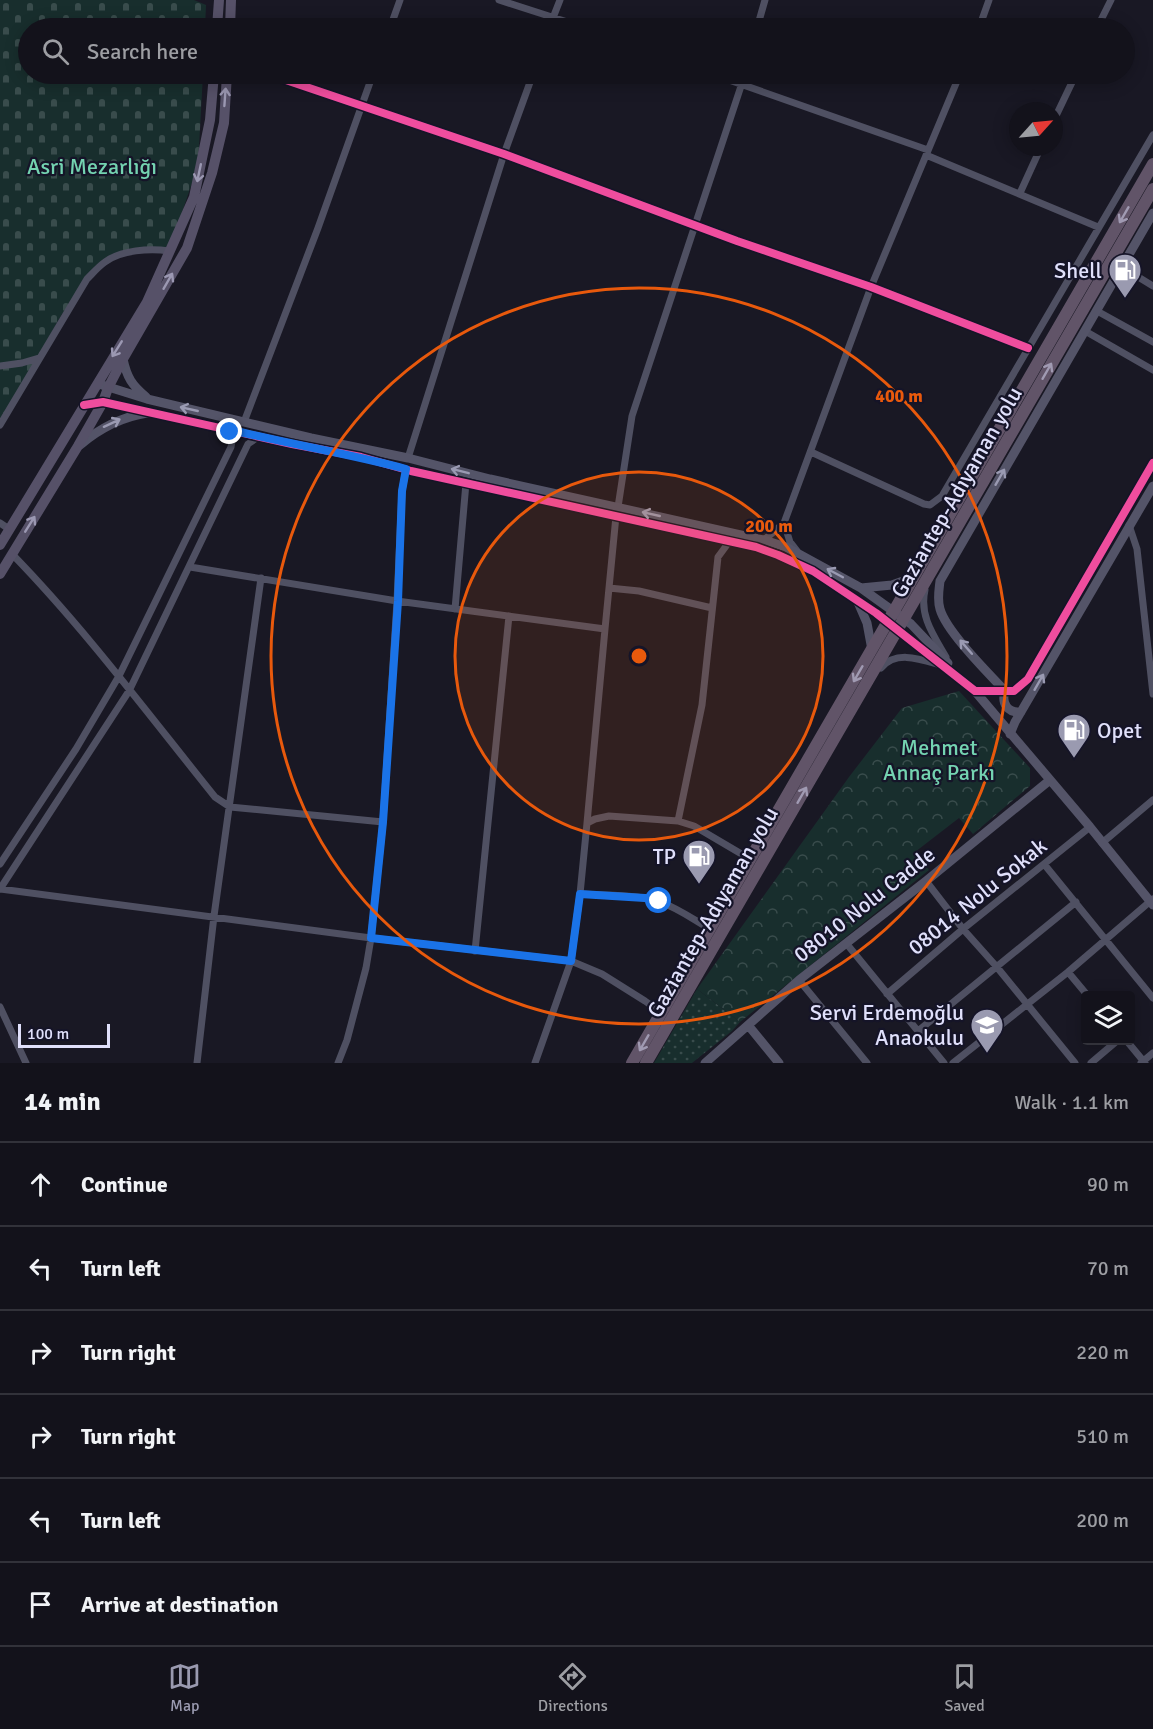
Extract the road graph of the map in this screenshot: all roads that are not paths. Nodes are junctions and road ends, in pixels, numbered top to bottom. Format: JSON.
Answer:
{"nodes":[{"id":1,"x":219,"y":0,"type":"edge"},
{"id":2,"x":231,"y":0,"type":"edge"},
{"id":3,"x":400,"y":0,"type":"edge"},
{"id":4,"x":499,"y":0,"type":"edge"},
{"id":5,"x":560,"y":0,"type":"edge"},
{"id":6,"x":765,"y":0,"type":"edge"},
{"id":7,"x":989,"y":0,"type":"edge"},
{"id":8,"x":1111,"y":0,"type":"edge"},
{"id":9,"x":554,"y":17,"type":"junction"},
{"id":10,"x":218,"y":18,"type":"edge"},
{"id":11,"x":230,"y":18,"type":"edge"},
{"id":12,"x":394,"y":18,"type":"edge"},
{"id":13,"x":557,"y":18,"type":"edge"},
{"id":14,"x":760,"y":18,"type":"edge"},
{"id":15,"x":983,"y":18,"type":"edge"},
{"id":16,"x":1103,"y":18,"type":"edge"},
{"id":17,"x":213,"y":84,"type":"edge"},
{"id":18,"x":226,"y":84,"type":"edge"},
{"id":19,"x":297,"y":84,"type":"edge"},
{"id":20,"x":369,"y":84,"type":"edge"},
{"id":21,"x":529,"y":84,"type":"edge"},
{"id":22,"x":742,"y":84,"type":"joint"},
{"id":23,"x":956,"y":84,"type":"edge"},
{"id":24,"x":1071,"y":84,"type":"edge"},
{"id":25,"x":1063,"y":102,"type":"edge"},
{"id":26,"x":360,"y":106,"type":"junction"},
{"id":27,"x":1153,"y":135,"type":"edge"},
{"id":28,"x":927,"y":152,"type":"junction"},
{"id":29,"x":504,"y":154,"type":"junction"},
{"id":30,"x":1037,"y":156,"type":"edge"},
{"id":31,"x":1153,"y":164,"type":"edge"},
{"id":32,"x":1153,"y":189,"type":"edge"},
{"id":33,"x":1020,"y":193,"type":"junction"},
{"id":34,"x":1153,"y":213,"type":"edge"},
{"id":35,"x":695,"y":226,"type":"junction"},
{"id":36,"x":1098,"y":227,"type":"junction"},
{"id":37,"x":169,"y":251,"type":"junction"},
{"id":38,"x":1122,"y":267,"type":"junction"},
{"id":39,"x":1153,"y":286,"type":"edge"},
{"id":40,"x":871,"y":287,"type":"junction"},
{"id":41,"x":1097,"y":311,"type":"junction"},
{"id":42,"x":1085,"y":331,"type":"junction"},
{"id":43,"x":1153,"y":342,"type":"edge"},
{"id":44,"x":1028,"y":348,"type":"junction"},
{"id":45,"x":39,"y":358,"type":"junction"},
{"id":46,"x":1153,"y":358,"type":"edge"},
{"id":47,"x":123,"y":359,"type":"junction"},
{"id":48,"x":0,"y":366,"type":"edge"},
{"id":49,"x":1151,"y":369,"type":"edge"},
{"id":50,"x":96,"y":383,"type":"junction"},
{"id":51,"x":108,"y":388,"type":"junction"},
{"id":52,"x":147,"y":399,"type":"junction"},
{"id":53,"x":103,"y":402,"type":"junction"},
{"id":54,"x":84,"y":405,"type":"junction"},
{"id":55,"x":152,"y":412,"type":"junction"},
{"id":56,"x":244,"y":422,"type":"junction"},
{"id":57,"x":0,"y":425,"type":"edge"},
{"id":58,"x":228,"y":429,"type":"junction"},
{"id":59,"x":259,"y":437,"type":"junction"},
{"id":60,"x":78,"y":447,"type":"junction"},
{"id":61,"x":811,"y":452,"type":"junction"},
{"id":62,"x":408,"y":458,"type":"junction"},
{"id":63,"x":1153,"y":463,"type":"edge"},
{"id":64,"x":406,"y":469,"type":"junction"},
{"id":65,"x":466,"y":483,"type":"junction"},
{"id":66,"x":1153,"y":486,"type":"edge"},
{"id":67,"x":617,"y":511,"type":"junction"},
{"id":68,"x":784,"y":523,"type":"junction"},
{"id":69,"x":1129,"y":525,"type":"junction"},
{"id":70,"x":5,"y":526,"type":"edge"},
{"id":71,"x":764,"y":540,"type":"junction"},
{"id":72,"x":729,"y":542,"type":"junction"},
{"id":73,"x":0,"y":545,"type":"edge"},
{"id":74,"x":798,"y":553,"type":"junction"},
{"id":75,"x":12,"y":554,"type":"junction"},
{"id":76,"x":190,"y":567,"type":"junction"},
{"id":77,"x":0,"y":574,"type":"edge"},
{"id":78,"x":929,"y":574,"type":"junction"},
{"id":79,"x":914,"y":577,"type":"junction"},
{"id":80,"x":261,"y":578,"type":"junction"},
{"id":81,"x":609,"y":588,"type":"junction"},
{"id":82,"x":861,"y":588,"type":"junction"},
{"id":83,"x":857,"y":600,"type":"junction"},
{"id":84,"x":398,"y":601,"type":"junction"},
{"id":85,"x":712,"y":608,"type":"junction"},
{"id":86,"x":455,"y":609,"type":"junction"},
{"id":87,"x":509,"y":616,"type":"junction"},
{"id":88,"x":896,"y":620,"type":"junction"},
{"id":89,"x":605,"y":629,"type":"junction"},
{"id":90,"x":872,"y":650,"type":"junction"},
{"id":91,"x":948,"y":667,"type":"junction"},
{"id":92,"x":119,"y":676,"type":"junction"},
{"id":93,"x":867,"y":684,"type":"junction"},
{"id":94,"x":129,"y":691,"type":"junction"},
{"id":95,"x":975,"y":692,"type":"junction"},
{"id":96,"x":1005,"y":692,"type":"junction"},
{"id":97,"x":1153,"y":694,"type":"edge"},
{"id":98,"x":1021,"y":712,"type":"junction"},
{"id":99,"x":1010,"y":734,"type":"junction"},
{"id":100,"x":1050,"y":780,"type":"junction"},
{"id":101,"x":1153,"y":800,"type":"edge"},
{"id":102,"x":230,"y":807,"type":"junction"},
{"id":103,"x":678,"y":821,"type":"junction"},
{"id":104,"x":383,"y":822,"type":"junction"},
{"id":105,"x":587,"y":823,"type":"junction"},
{"id":106,"x":1090,"y":827,"type":"junction"},
{"id":107,"x":1102,"y":843,"type":"junction"},
{"id":108,"x":750,"y":859,"type":"junction"},
{"id":109,"x":0,"y":864,"type":"edge"},
{"id":110,"x":1044,"y":864,"type":"junction"},
{"id":111,"x":926,"y":881,"type":"junction"},
{"id":112,"x":0,"y":889,"type":"edge"},
{"id":113,"x":580,"y":894,"type":"junction"},
{"id":114,"x":1152,"y":901,"type":"edge"},
{"id":115,"x":1076,"y":902,"type":"junction"},
{"id":116,"x":214,"y":916,"type":"junction"},
{"id":117,"x":710,"y":929,"type":"junction"},
{"id":118,"x":963,"y":929,"type":"junction"},
{"id":119,"x":371,"y":938,"type":"junction"},
{"id":120,"x":1106,"y":940,"type":"junction"},
{"id":121,"x":846,"y":943,"type":"junction"},
{"id":122,"x":475,"y":951,"type":"junction"},
{"id":123,"x":571,"y":961,"type":"junction"},
{"id":124,"x":996,"y":966,"type":"junction"},
{"id":125,"x":1068,"y":972,"type":"junction"},
{"id":126,"x":799,"y":980,"type":"junction"},
{"id":127,"x":1084,"y":991,"type":"edge"},
{"id":128,"x":887,"y":994,"type":"junction"},
{"id":129,"x":1153,"y":998,"type":"edge"},
{"id":130,"x":1026,"y":1004,"type":"junction"},
{"id":131,"x":0,"y":1007,"type":"edge"},
{"id":132,"x":662,"y":1013,"type":"junction"},
{"id":133,"x":748,"y":1025,"type":"junction"},
{"id":134,"x":918,"y":1031,"type":"junction"},
{"id":135,"x":1113,"y":1045,"type":"edge"},
{"id":136,"x":1129,"y":1045,"type":"edge"},
{"id":137,"x":1153,"y":1053,"type":"edge"},
{"id":138,"x":1143,"y":1062,"type":"edge"},
{"id":139,"x":26,"y":1063,"type":"edge"},
{"id":140,"x":197,"y":1063,"type":"edge"},
{"id":141,"x":338,"y":1063,"type":"edge"},
{"id":142,"x":535,"y":1063,"type":"edge"},
{"id":143,"x":632,"y":1063,"type":"edge"},
{"id":144,"x":646,"y":1063,"type":"edge"},
{"id":145,"x":705,"y":1063,"type":"edge"},
{"id":146,"x":779,"y":1063,"type":"edge"},
{"id":147,"x":867,"y":1063,"type":"edge"},
{"id":148,"x":944,"y":1063,"type":"edge"},
{"id":149,"x":953,"y":1063,"type":"edge"},
{"id":150,"x":1075,"y":1063,"type":"edge"},
{"id":151,"x":1091,"y":1063,"type":"edge"}],
"edges":[{"from":1,"to":10,"type":"main road"},
{"from":2,"to":11,"type":"main road"},
{"from":3,"to":12,"type":"street"},
{"from":4,"to":9,"type":"street"},
{"from":5,"to":9,"type":"street"},
{"from":6,"to":14,"type":"street"},
{"from":7,"to":15,"type":"street"},
{"from":8,"to":16,"type":"street"},
{"from":9,"to":13,"type":"street"},
{"from":17,"to":37,"type":"main road","one_way":true},
{"from":47,"to":18,"type":"main road","one_way":true},
{"from":19,"to":26,"type":"street"},
{"from":20,"to":26,"type":"street"},
{"from":21,"to":29,"type":"street"},
{"from":22,"to":28,"type":"street"},
{"from":22,"to":35,"type":"street"},
{"from":23,"to":28,"type":"street"},
{"from":24,"to":25,"type":"street"},
{"from":26,"to":29,"type":"street"},
{"from":26,"to":56,"type":"street"},
{"from":27,"to":36,"type":"street"},
{"from":28,"to":33,"type":"street"},
{"from":28,"to":40,"type":"street"},
{"from":29,"to":35,"type":"street"},
{"from":29,"to":62,"type":"street"},
{"from":30,"to":33,"type":"street"},
{"from":31,"to":79,"type":"highway","name":"Gaziantep-Adıyaman yolu","one_way":true},
{"from":78,"to":32,"type":"highway","name":"Gaziantep-Adıyaman yolu","one_way":true},
{"from":33,"to":36,"type":"street"},
{"from":34,"to":38,"type":"street"},
{"from":35,"to":40,"type":"street"},
{"from":35,"to":67,"type":"street"},
{"from":36,"to":44,"type":"street"},
{"from":37,"to":45,"type":"street"},
{"from":37,"to":50,"type":"main road","one_way":true},
{"from":38,"to":39,"type":"street"},
{"from":38,"to":41,"type":"street"},
{"from":40,"to":44,"type":"street"},
{"from":40,"to":61,"type":"street"},
{"from":41,"to":42,"type":"street"},
{"from":41,"to":43,"type":"street"},
{"from":42,"to":49,"type":"street"},
{"from":96,"to":42,"type":"street","one_way":true},
{"from":44,"to":61,"type":"street"},
{"from":45,"to":48,"type":"street"},
{"from":45,"to":57,"type":"street"},
{"from":46,"to":49,"type":"street"},
{"from":47,"to":51,"type":"main road"},
{"from":47,"to":52,"type":"street"},
{"from":50,"to":51,"type":"street"},
{"from":50,"to":54,"type":"main road"},
{"from":51,"to":52,"type":"street"},
{"from":51,"to":53,"type":"main road"},
{"from":56,"to":52,"type":"street","one_way":true},
{"from":53,"to":54,"type":"street"},
{"from":53,"to":55,"type":"street"},
{"from":53,"to":60,"type":"main road"},
{"from":54,"to":70,"type":"main road"},
{"from":55,"to":58,"type":"street"},
{"from":60,"to":55,"type":"street","one_way":true},
{"from":56,"to":62,"type":"street"},
{"from":58,"to":59,"type":"street"},
{"from":58,"to":92,"type":"street"},
{"from":59,"to":64,"type":"street"},
{"from":59,"to":76,"type":"street"},
{"from":75,"to":60,"type":"main road","one_way":true},
{"from":61,"to":68,"type":"street"},
{"from":67,"to":62,"type":"street","one_way":true},
{"from":63,"to":96,"type":"street"},
{"from":64,"to":65,"type":"street"},
{"from":64,"to":84,"type":"street"},
{"from":65,"to":67,"type":"street"},
{"from":65,"to":86,"type":"street"},
{"from":66,"to":69,"type":"street"},
{"from":71,"to":67,"type":"street","one_way":true},
{"from":67,"to":72,"type":"street"},
{"from":67,"to":81,"type":"street"},
{"from":68,"to":71,"type":"street"},
{"from":68,"to":74,"type":"street"},
{"from":69,"to":97,"type":"street"},
{"from":98,"to":69,"type":"street","one_way":true},
{"from":70,"to":73,"type":"main road"},
{"from":71,"to":74,"type":"street"},
{"from":72,"to":83,"type":"street"},
{"from":72,"to":85,"type":"street"},
{"from":82,"to":74,"type":"street","one_way":true},
{"from":75,"to":77,"type":"main road"},
{"from":75,"to":92,"type":"street"},
{"from":76,"to":80,"type":"street"},
{"from":76,"to":94,"type":"street"},
{"from":78,"to":88,"type":"highway","name":"Gaziantep-Adıyaman yolu"},
{"from":78,"to":91,"type":"street"},
{"from":79,"to":82,"type":"street"},
{"from":79,"to":88,"type":"highway","name":"Gaziantep-Adıyaman yolu"},
{"from":80,"to":84,"type":"street"},
{"from":80,"to":102,"type":"street"},
{"from":81,"to":85,"type":"street"},
{"from":81,"to":89,"type":"street"},
{"from":82,"to":88,"type":"street"},
{"from":83,"to":88,"type":"street"},
{"from":83,"to":90,"type":"street"},
{"from":84,"to":86,"type":"street"},
{"from":84,"to":104,"type":"street"},
{"from":85,"to":103,"type":"street"},
{"from":86,"to":87,"type":"street"},
{"from":87,"to":89,"type":"street"},
{"from":87,"to":122,"type":"street"},
{"from":88,"to":90,"type":"highway","name":"Gaziantep-Adıyaman yolu"},
{"from":88,"to":91,"type":"street"},
{"from":88,"to":93,"type":"highway","name":"Gaziantep-Adıyaman yolu"},
{"from":89,"to":105,"type":"street"},
{"from":90,"to":108,"type":"highway","name":"Gaziantep-Adıyaman yolu","one_way":true},
{"from":91,"to":93,"type":"street"},
{"from":91,"to":95,"type":"street"},
{"from":92,"to":94,"type":"street"},
{"from":92,"to":109,"type":"street"},
{"from":144,"to":93,"type":"highway","name":"Gaziantep-Adıyaman yolu","one_way":true},
{"from":94,"to":102,"type":"street"},
{"from":94,"to":112,"type":"street"},
{"from":95,"to":96,"type":"street"},
{"from":95,"to":99,"type":"street"},
{"from":96,"to":98,"type":"street"},
{"from":98,"to":99,"type":"street"},
{"from":99,"to":100,"type":"street"},
{"from":100,"to":106,"type":"street"},
{"from":100,"to":111,"type":"street","name":"08010 Nolu Cadde"},
{"from":101,"to":107,"type":"street"},
{"from":102,"to":104,"type":"street"},
{"from":102,"to":116,"type":"street"},
{"from":103,"to":105,"type":"street"},
{"from":103,"to":108,"type":"street"},
{"from":104,"to":119,"type":"street"},
{"from":105,"to":113,"type":"street"},
{"from":106,"to":107,"type":"street"},
{"from":106,"to":110,"type":"street","name":"08014 Nolu Sokak"},
{"from":107,"to":114,"type":"street"},
{"from":108,"to":117,"type":"highway","name":"Gaziantep-Adıyaman yolu"},
{"from":110,"to":115,"type":"street"},
{"from":110,"to":118,"type":"street","name":"08014 Nolu Sokak"},
{"from":111,"to":118,"type":"street"},
{"from":111,"to":121,"type":"street","name":"08010 Nolu Cadde"},
{"from":112,"to":116,"type":"street"},
{"from":113,"to":117,"type":"street"},
{"from":113,"to":123,"type":"street"},
{"from":114,"to":120,"type":"street"},
{"from":115,"to":120,"type":"street"},
{"from":115,"to":124,"type":"street"},
{"from":116,"to":119,"type":"street"},
{"from":116,"to":140,"type":"street"},
{"from":117,"to":132,"type":"highway","name":"Gaziantep-Adıyaman yolu"},
{"from":118,"to":124,"type":"street"},
{"from":118,"to":128,"type":"street","name":"08014 Nolu Sokak"},
{"from":119,"to":122,"type":"street"},
{"from":119,"to":141,"type":"street"},
{"from":120,"to":125,"type":"street"},
{"from":120,"to":129,"type":"street"},
{"from":121,"to":126,"type":"street","name":"08010 Nolu Cadde"},
{"from":121,"to":128,"type":"street"},
{"from":122,"to":123,"type":"street"},
{"from":123,"to":132,"type":"street"},
{"from":123,"to":142,"type":"street"},
{"from":124,"to":130,"type":"street"},
{"from":124,"to":134,"type":"street"},
{"from":125,"to":127,"type":"street"},
{"from":125,"to":130,"type":"street"},
{"from":126,"to":133,"type":"street","name":"08010 Nolu Cadde"},
{"from":126,"to":147,"type":"street"},
{"from":128,"to":134,"type":"street"},
{"from":130,"to":149,"type":"street"},
{"from":130,"to":150,"type":"street"},
{"from":131,"to":139,"type":"street"},
{"from":132,"to":143,"type":"highway","name":"Gaziantep-Adıyaman yolu","one_way":true},
{"from":133,"to":145,"type":"street","name":"08010 Nolu Cadde"},
{"from":133,"to":146,"type":"street"},
{"from":134,"to":148,"type":"street"},
{"from":135,"to":151,"type":"street"},
{"from":136,"to":138,"type":"street"},
{"from":137,"to":138,"type":"street"}]}
